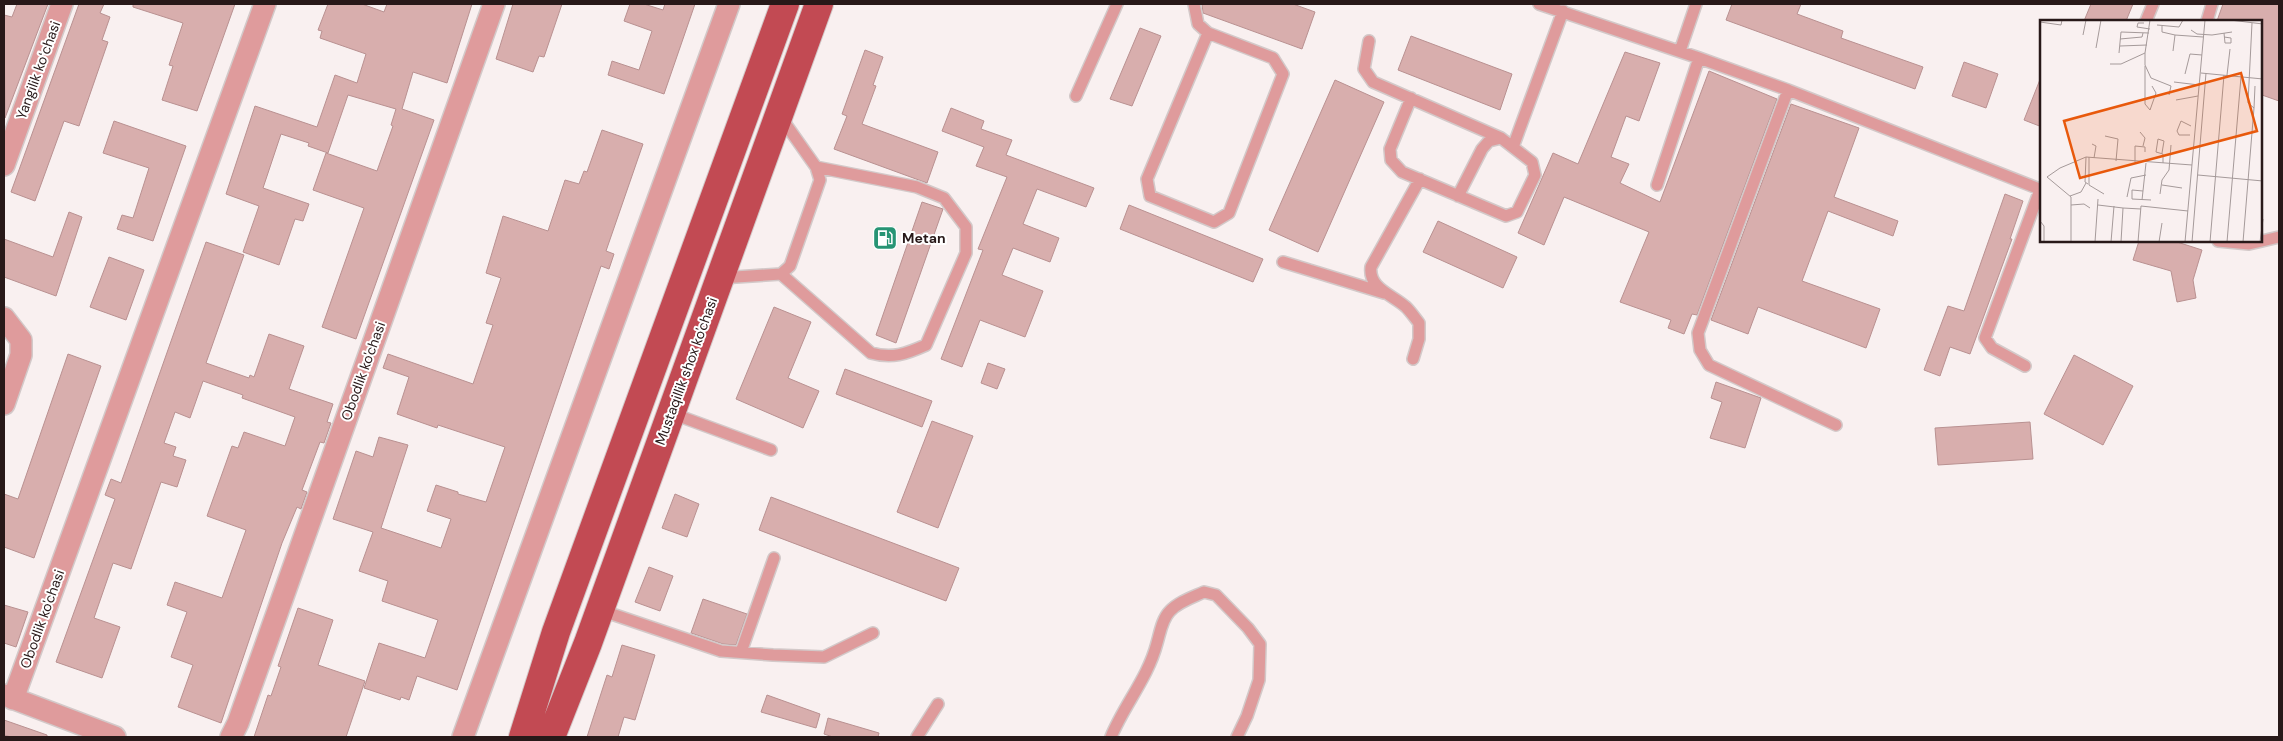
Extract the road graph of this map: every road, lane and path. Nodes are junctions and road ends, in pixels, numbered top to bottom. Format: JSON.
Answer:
{"nodes":[{"id":1,"x":62,"y":4,"type":"edge"},
{"id":2,"x":265,"y":4,"type":"edge"},
{"id":3,"x":494,"y":4,"type":"edge"},
{"id":4,"x":729,"y":4,"type":"edge"},
{"id":5,"x":785,"y":4,"type":"edge"},
{"id":6,"x":819,"y":4,"type":"edge"},
{"id":7,"x":1116,"y":4,"type":"edge"},
{"id":8,"x":1194,"y":4,"type":"edge"},
{"id":9,"x":1539,"y":4,"type":"edge"},
{"id":10,"x":1696,"y":4,"type":"edge"},
{"id":11,"x":2153,"y":4,"type":"edge"},
{"id":12,"x":2212,"y":4,"type":"edge"},
{"id":13,"x":1563,"y":11,"type":"junction"},
{"id":14,"x":2146,"y":20,"type":"edge"},
{"id":15,"x":2207,"y":20,"type":"edge"},
{"id":16,"x":1208,"y":33,"type":"junction"},
{"id":17,"x":1369,"y":41,"type":"dead end"},
{"id":18,"x":1680,"y":51,"type":"junction"},
{"id":19,"x":1699,"y":58,"type":"junction"},
{"id":20,"x":1788,"y":90,"type":"junction"},
{"id":21,"x":1076,"y":96,"type":"dead end"},
{"id":22,"x":1411,"y":98,"type":"junction"},
{"id":23,"x":779,"y":115,"type":"junction"},
{"id":24,"x":1502,"y":138,"type":"junction"},
{"id":25,"x":1513,"y":147,"type":"junction"},
{"id":26,"x":4,"y":165,"type":"edge"},
{"id":27,"x":816,"y":167,"type":"junction"},
{"id":28,"x":1420,"y":179,"type":"junction"},
{"id":29,"x":1657,"y":185,"type":"dead end"},
{"id":30,"x":2040,"y":190,"type":"edge"},
{"id":31,"x":2040,"y":193,"type":"edge"},
{"id":32,"x":1458,"y":196,"type":"junction"},
{"id":33,"x":2279,"y":237,"type":"edge"},
{"id":34,"x":2263,"y":241,"type":"edge"},
{"id":35,"x":2228,"y":242,"type":"edge"},
{"id":36,"x":2258,"y":242,"type":"edge"},
{"id":37,"x":1283,"y":262,"type":"dead end"},
{"id":38,"x":781,"y":274,"type":"junction"},
{"id":39,"x":720,"y":278,"type":"junction"},
{"id":40,"x":1388,"y":295,"type":"junction"},
{"id":41,"x":4,"y":318,"type":"edge"},
{"id":42,"x":1413,"y":358,"type":"dead end"},
{"id":43,"x":2025,"y":366,"type":"dead end"},
{"id":44,"x":4,"y":404,"type":"edge"},
{"id":45,"x":671,"y":413,"type":"junction"},
{"id":46,"x":1836,"y":425,"type":"dead end"},
{"id":47,"x":771,"y":450,"type":"dead end"},
{"id":48,"x":774,"y":558,"type":"dead end"},
{"id":49,"x":600,"y":610,"type":"junction"},
{"id":50,"x":874,"y":633,"type":"dead end"},
{"id":51,"x":741,"y":652,"type":"junction"},
{"id":52,"x":8,"y":697,"type":"edge"},
{"id":53,"x":938,"y":704,"type":"dead end"},
{"id":54,"x":557,"y":735,"type":"edge"},
{"id":55,"x":115,"y":737,"type":"edge"},
{"id":56,"x":231,"y":737,"type":"edge"},
{"id":57,"x":463,"y":737,"type":"edge"},
{"id":58,"x":523,"y":737,"type":"edge"},
{"id":59,"x":917,"y":737,"type":"edge"},
{"id":60,"x":1111,"y":737,"type":"edge"},
{"id":61,"x":1237,"y":737,"type":"edge"}],
"edges":[{"from":1,"to":26,"type":"street","name":"Yangilik koʻchasi"},
{"from":2,"to":52,"type":"street","name":"Obodlik ko'chasi"},
{"from":3,"to":56,"type":"street","name":"Obodlik ko'chasi"},
{"from":4,"to":57,"type":"street"},
{"from":5,"to":58,"type":"main road"},
{"from":6,"to":23,"type":"main road","name":"Mustaqillik shox ko'chasi"},
{"from":7,"to":21,"type":"lane"},
{"from":8,"to":16,"type":"lane"},
{"from":9,"to":13,"type":"lane"},
{"from":10,"to":18,"type":"lane"},
{"from":11,"to":14,"type":"lane"},
{"from":12,"to":15,"type":"lane"},
{"from":13,"to":18,"type":"lane"},
{"from":13,"to":25,"type":"lane"},
{"from":16,"to":16,"type":"lane"},
{"from":17,"to":22,"type":"lane"},
{"from":18,"to":19,"type":"lane"},
{"from":19,"to":20,"type":"lane"},
{"from":19,"to":29,"type":"lane"},
{"from":20,"to":30,"type":"lane"},
{"from":20,"to":46,"type":"lane"},
{"from":22,"to":24,"type":"lane"},
{"from":22,"to":28,"type":"lane"},
{"from":23,"to":27,"type":"lane"},
{"from":23,"to":39,"type":"main road","name":"Mustaqillik shox ko'chasi"},
{"from":24,"to":25,"type":"lane"},
{"from":24,"to":32,"type":"lane"},
{"from":25,"to":32,"type":"lane"},
{"from":27,"to":38,"type":"lane"},
{"from":27,"to":38,"type":"lane"},
{"from":28,"to":32,"type":"lane"},
{"from":28,"to":40,"type":"lane"},
{"from":31,"to":43,"type":"lane"},
{"from":33,"to":34,"type":"lane"},
{"from":35,"to":36,"type":"lane"},
{"from":37,"to":40,"type":"lane"},
{"from":38,"to":39,"type":"lane"},
{"from":39,"to":45,"type":"main road","name":"Mustaqillik shox ko'chasi"},
{"from":40,"to":42,"type":"lane"},
{"from":41,"to":44,"type":"street"},
{"from":45,"to":47,"type":"lane"},
{"from":45,"to":49,"type":"main road","name":"Mustaqillik shox ko'chasi"},
{"from":48,"to":51,"type":"lane"},
{"from":49,"to":51,"type":"lane"},
{"from":49,"to":54,"type":"main road","name":"Mustaqillik shox ko'chasi"},
{"from":50,"to":51,"type":"lane"},
{"from":52,"to":55,"type":"street","name":"Obodlik ko'chasi"},
{"from":53,"to":59,"type":"lane"},
{"from":60,"to":61,"type":"lane"}]}
